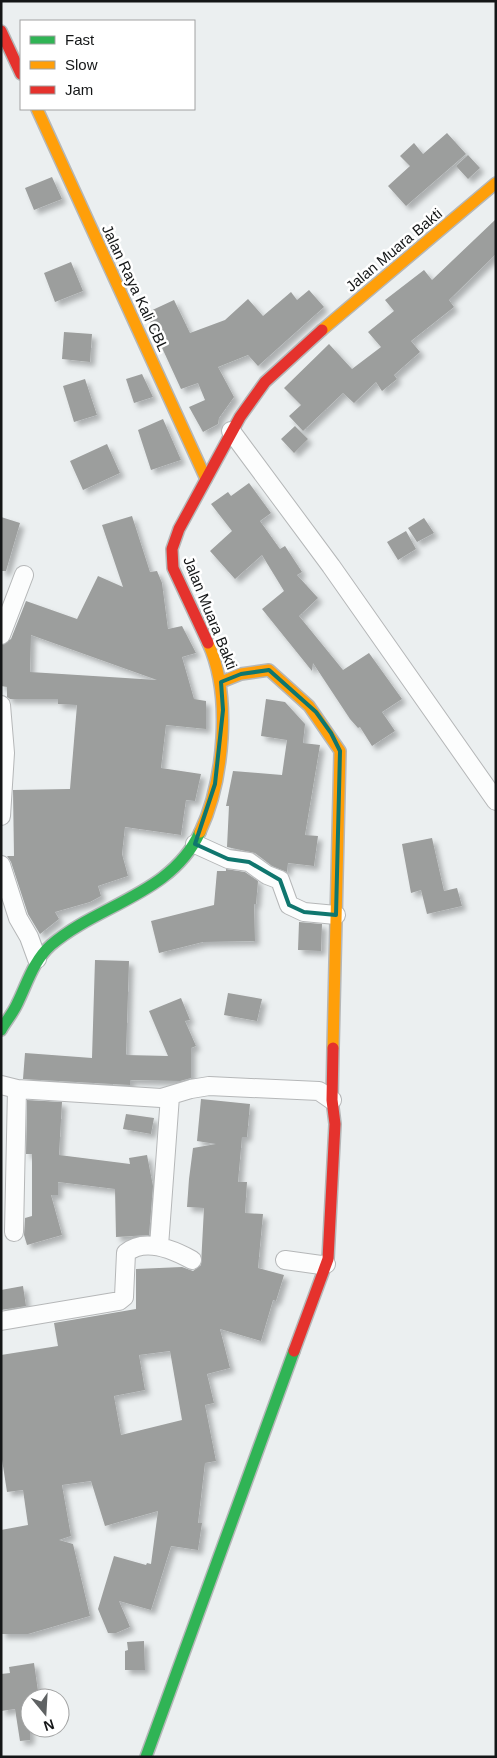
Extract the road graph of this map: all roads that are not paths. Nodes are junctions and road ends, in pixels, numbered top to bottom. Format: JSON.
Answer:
{"nodes":[{"id":1,"x":1,"y":31,"type":"edge"},
{"id":2,"x":20,"y":72,"type":"edge"},
{"id":3,"x":37,"y":110,"type":"edge"},
{"id":4,"x":496,"y":183,"type":"edge"},
{"id":5,"x":231,"y":431,"type":"junction"},
{"id":6,"x":206,"y":479,"type":"junction"},
{"id":7,"x":24,"y":575,"type":"dead end"},
{"id":8,"x":1,"y":635,"type":"edge"},
{"id":9,"x":221,"y":682,"type":"junction"},
{"id":10,"x":1,"y":706,"type":"edge"},
{"id":11,"x":496,"y":802,"type":"edge"},
{"id":12,"x":1,"y":816,"type":"edge"},
{"id":13,"x":195,"y":844,"type":"junction"},
{"id":14,"x":1,"y":865,"type":"edge"},
{"id":15,"x":336,"y":915,"type":"junction"},
{"id":16,"x":37,"y":959,"type":"junction"},
{"id":17,"x":1,"y":1030,"type":"edge"},
{"id":18,"x":9,"y":1087,"type":"edge"},
{"id":19,"x":170,"y":1096,"type":"junction"},
{"id":20,"x":332,"y":1100,"type":"junction"},
{"id":21,"x":14,"y":1232,"type":"dead end"},
{"id":22,"x":159,"y":1246,"type":"junction"},
{"id":23,"x":192,"y":1260,"type":"dead end"},
{"id":24,"x":285,"y":1260,"type":"dead end"},
{"id":25,"x":326,"y":1264,"type":"junction"},
{"id":26,"x":1,"y":1321,"type":"edge"},
{"id":27,"x":146,"y":1757,"type":"edge"}],
"edges":[{"from":1,"to":2,"type":"street"},
{"from":3,"to":6,"type":"street","name":"Jalan Raya Kali CBL"},
{"from":4,"to":5,"type":"street","name":"Jalan Muara Bakti"},
{"from":5,"to":6,"type":"street","name":"Jalan Muara Bakti"},
{"from":5,"to":11,"type":"street"},
{"from":6,"to":9,"type":"street","name":"Jalan Muara Bakti"},
{"from":7,"to":8,"type":"street"},
{"from":9,"to":13,"type":"street","name":"Jalan Muara Bakti"},
{"from":9,"to":15,"type":"street"},
{"from":10,"to":12,"type":"street"},
{"from":13,"to":15,"type":"street"},
{"from":13,"to":16,"type":"street","name":"Jalan Muara Bakti"},
{"from":14,"to":16,"type":"street"},
{"from":15,"to":20,"type":"street"},
{"from":16,"to":17,"type":"street","name":"Jalan Muara Bakti"},
{"from":18,"to":19,"type":"street"},
{"from":18,"to":21,"type":"street"},
{"from":19,"to":20,"type":"street"},
{"from":19,"to":22,"type":"street"},
{"from":20,"to":25,"type":"street"},
{"from":22,"to":23,"type":"street"},
{"from":22,"to":26,"type":"street"},
{"from":24,"to":25,"type":"street"},
{"from":25,"to":27,"type":"street"}]}
